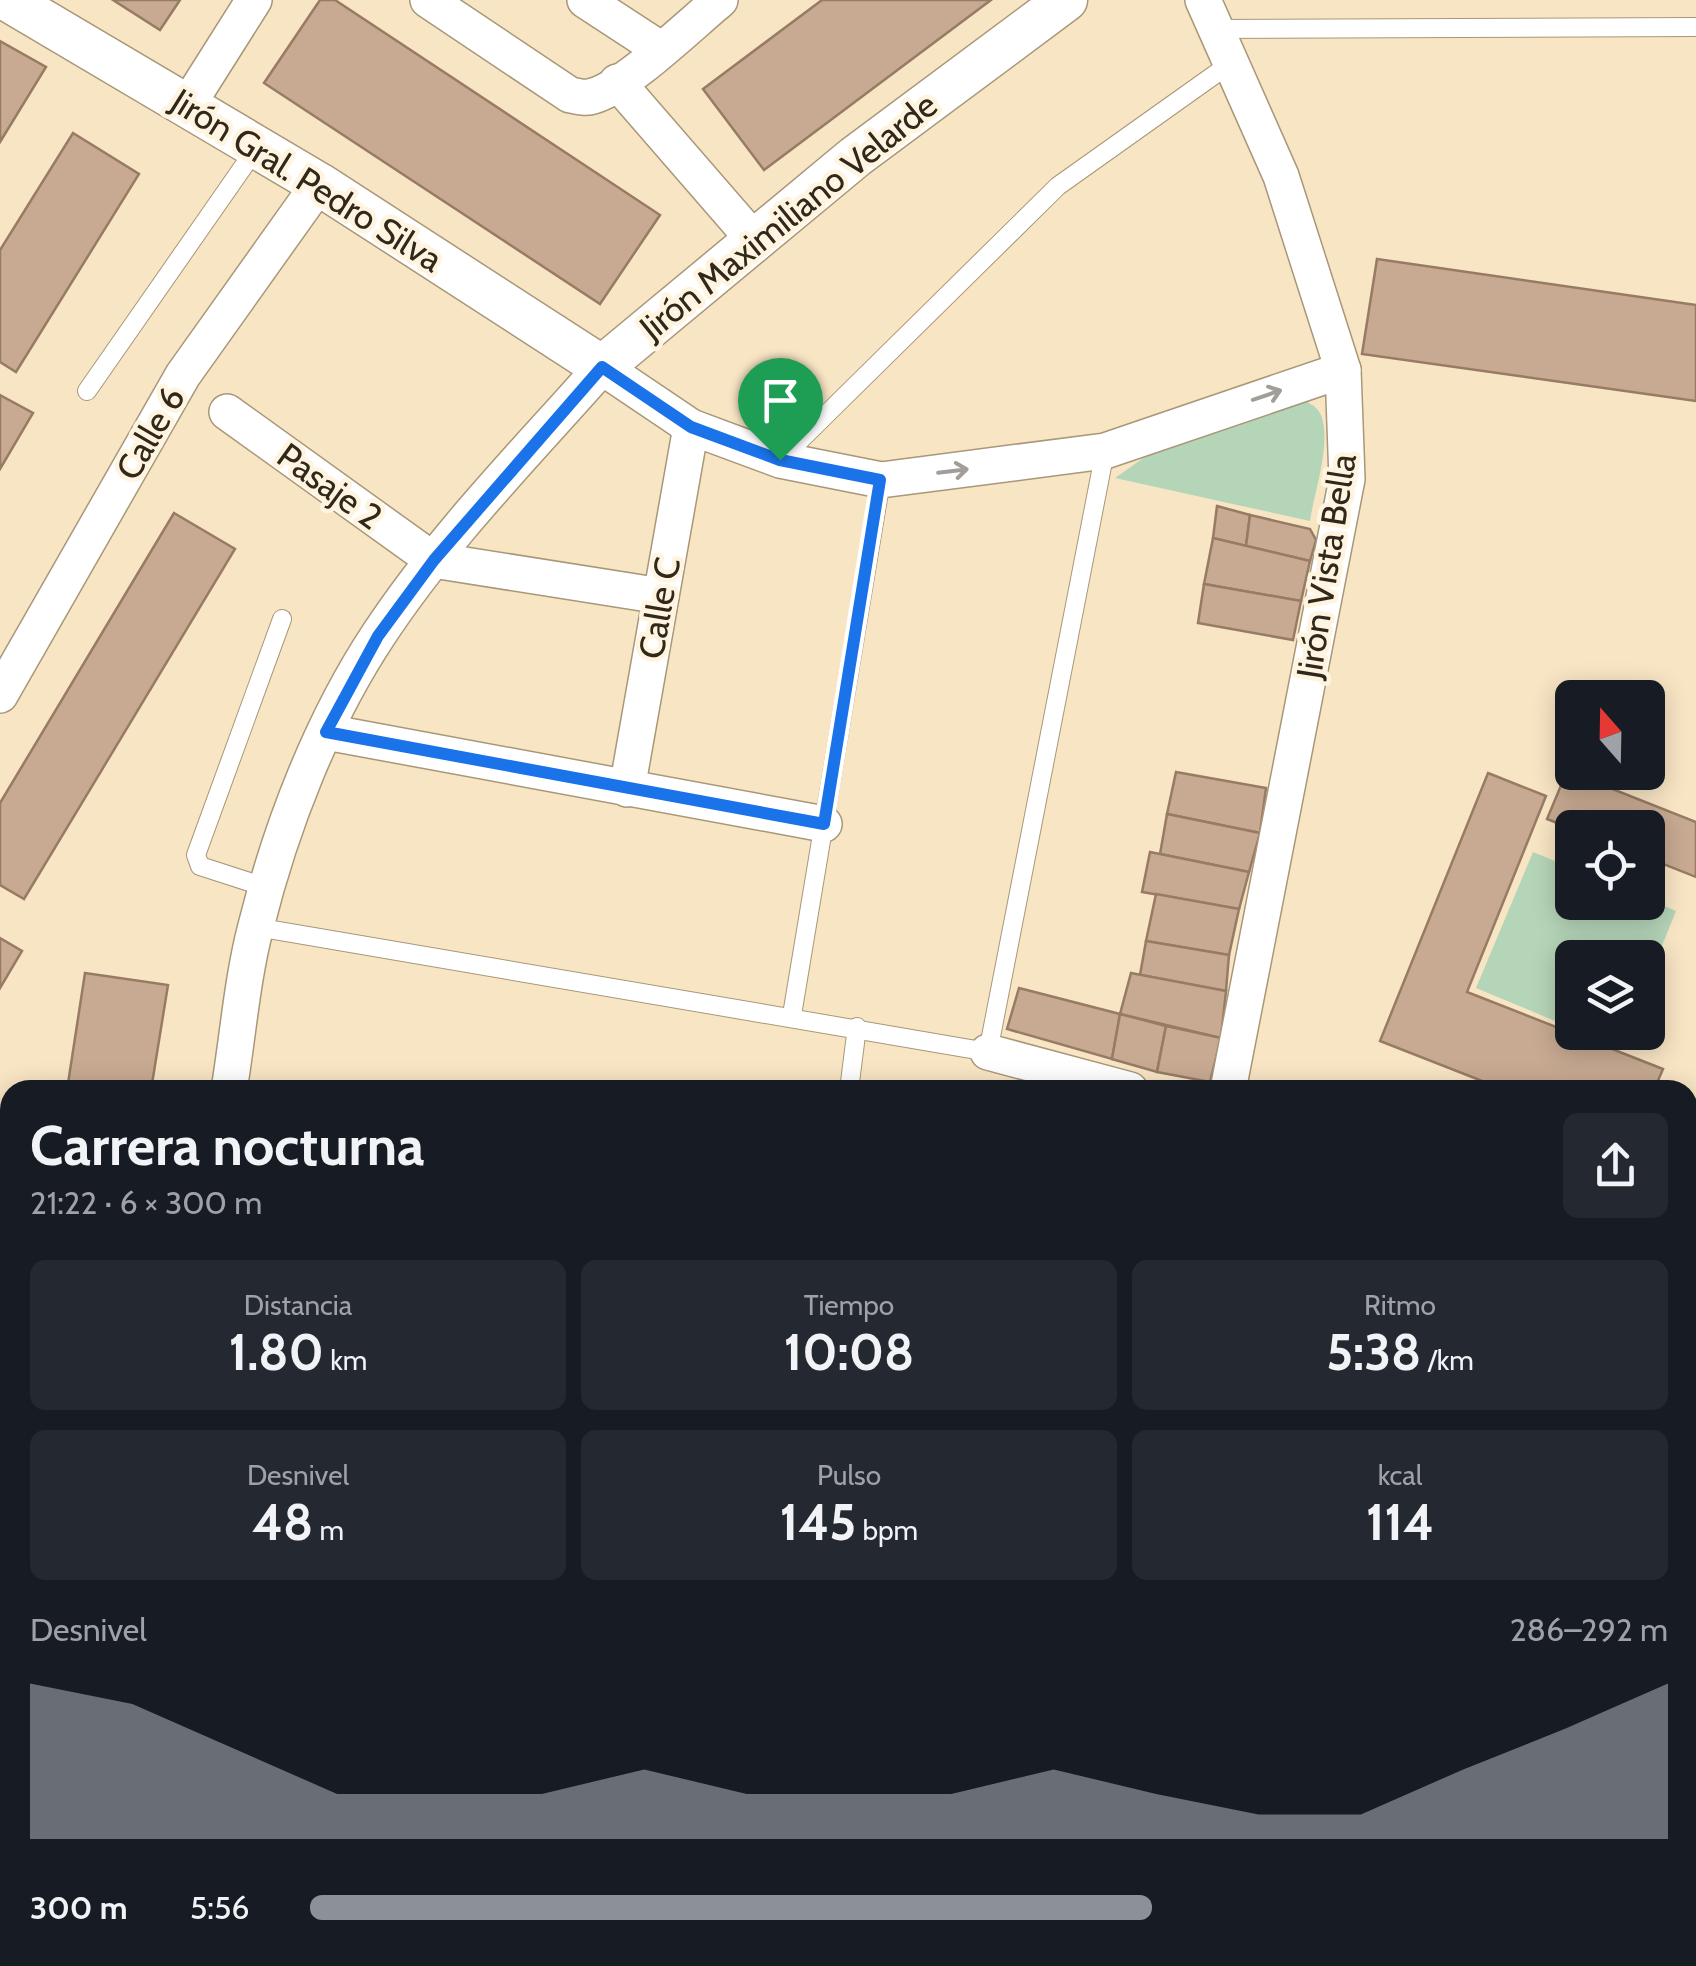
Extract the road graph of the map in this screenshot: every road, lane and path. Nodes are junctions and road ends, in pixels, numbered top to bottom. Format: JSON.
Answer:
{"nodes":[{"id":1,"x":8,"y":0,"type":"edge"},
{"id":2,"x":254,"y":0,"type":"edge"},
{"id":3,"x":428,"y":0,"type":"edge"},
{"id":4,"x":585,"y":0,"type":"edge"},
{"id":5,"x":720,"y":0,"type":"edge"},
{"id":6,"x":1066,"y":0,"type":"edge"},
{"id":7,"x":1210,"y":15,"type":"edge"},
{"id":8,"x":1696,"y":27,"type":"edge"},
{"id":9,"x":660,"y":49,"type":"junction"},
{"id":10,"x":1231,"y":63,"type":"junction"},
{"id":11,"x":617,"y":82,"type":"junction"},
{"id":12,"x":188,"y":106,"type":"junction"},
{"id":13,"x":257,"y":147,"type":"junction"},
{"id":14,"x":319,"y":184,"type":"junction"},
{"id":15,"x":755,"y":241,"type":"junction"},
{"id":16,"x":602,"y":367,"type":"junction"},
{"id":17,"x":1343,"y":370,"type":"junction"},
{"id":18,"x":87,"y":391,"type":"dead end"},
{"id":19,"x":227,"y":412,"type":"dead end"},
{"id":20,"x":691,"y":427,"type":"junction"},
{"id":21,"x":1105,"y":451,"type":"junction"},
{"id":22,"x":780,"y":460,"type":"junction"},
{"id":23,"x":880,"y":480,"type":"junction"},
{"id":24,"x":434,"y":560,"type":"junction"},
{"id":25,"x":660,"y":596,"type":"junction"},
{"id":26,"x":282,"y":619,"type":"dead end"},
{"id":27,"x":0,"y":694,"type":"edge"},
{"id":28,"x":326,"y":732,"type":"junction"},
{"id":29,"x":627,"y":789,"type":"junction"},
{"id":30,"x":824,"y":824,"type":"junction"},
{"id":31,"x":268,"y":888,"type":"junction"},
{"id":32,"x":256,"y":927,"type":"junction"},
{"id":33,"x":792,"y":1015,"type":"junction"},
{"id":34,"x":857,"y":1027,"type":"junction"},
{"id":35,"x":988,"y":1052,"type":"junction"},
{"id":36,"x":231,"y":1080,"type":"edge"},
{"id":37,"x":851,"y":1080,"type":"edge"},
{"id":38,"x":1093,"y":1080,"type":"edge"},
{"id":39,"x":1230,"y":1080,"type":"edge"}],
"edges":[{"from":1,"to":12,"type":"street","name":"Jirón Gral. Pedro Silva"},
{"from":2,"to":12,"type":"street"},
{"from":3,"to":11,"type":"street"},
{"from":4,"to":9,"type":"street"},
{"from":5,"to":9,"type":"street"},
{"from":6,"to":15,"type":"street","name":"Jirón Maximiliano Velarde"},
{"from":7,"to":8,"type":"lane"},
{"from":7,"to":10,"type":"street","name":"Jirón Vista Bella"},
{"from":9,"to":11,"type":"street"},
{"from":10,"to":17,"type":"street","name":"Jirón Vista Bella"},
{"from":10,"to":22,"type":"lane"},
{"from":11,"to":15,"type":"street"},
{"from":12,"to":13,"type":"street","name":"Jirón Gral. Pedro Silva"},
{"from":13,"to":14,"type":"street","name":"Jirón Gral. Pedro Silva"},
{"from":13,"to":18,"type":"lane"},
{"from":14,"to":16,"type":"street","name":"Jirón Gral. Pedro Silva"},
{"from":14,"to":27,"type":"street","name":"Calle 6"},
{"from":15,"to":16,"type":"street","name":"Jirón Maximiliano Velarde"},
{"from":16,"to":20,"type":"street"},
{"from":16,"to":24,"type":"street","name":"Jirón Maximiliano Velarde"},
{"from":21,"to":17,"type":"street","one_way":true},
{"from":17,"to":39,"type":"street","name":"Jirón Vista Bella"},
{"from":19,"to":24,"type":"street","name":"Pasaje 2"},
{"from":20,"to":22,"type":"street"},
{"from":20,"to":25,"type":"street","name":"Calle C"},
{"from":23,"to":21,"type":"street","one_way":true},
{"from":21,"to":35,"type":"lane"},
{"from":22,"to":23,"type":"street"},
{"from":23,"to":30,"type":"lane"},
{"from":24,"to":25,"type":"street"},
{"from":24,"to":28,"type":"street","name":"Jirón Maximiliano Velarde"},
{"from":25,"to":29,"type":"street","name":"Calle C"},
{"from":26,"to":31,"type":"lane"},
{"from":28,"to":29,"type":"street"},
{"from":28,"to":31,"type":"street","name":"Jirón Maximiliano Velarde"},
{"from":29,"to":30,"type":"street"},
{"from":30,"to":33,"type":"lane"},
{"from":31,"to":32,"type":"street","name":"Jirón Maximiliano Velarde"},
{"from":32,"to":33,"type":"lane"},
{"from":32,"to":36,"type":"street","name":"Jirón Maximiliano Velarde"},
{"from":33,"to":34,"type":"lane"},
{"from":34,"to":35,"type":"lane"},
{"from":34,"to":37,"type":"lane"},
{"from":35,"to":38,"type":"street"}]}
